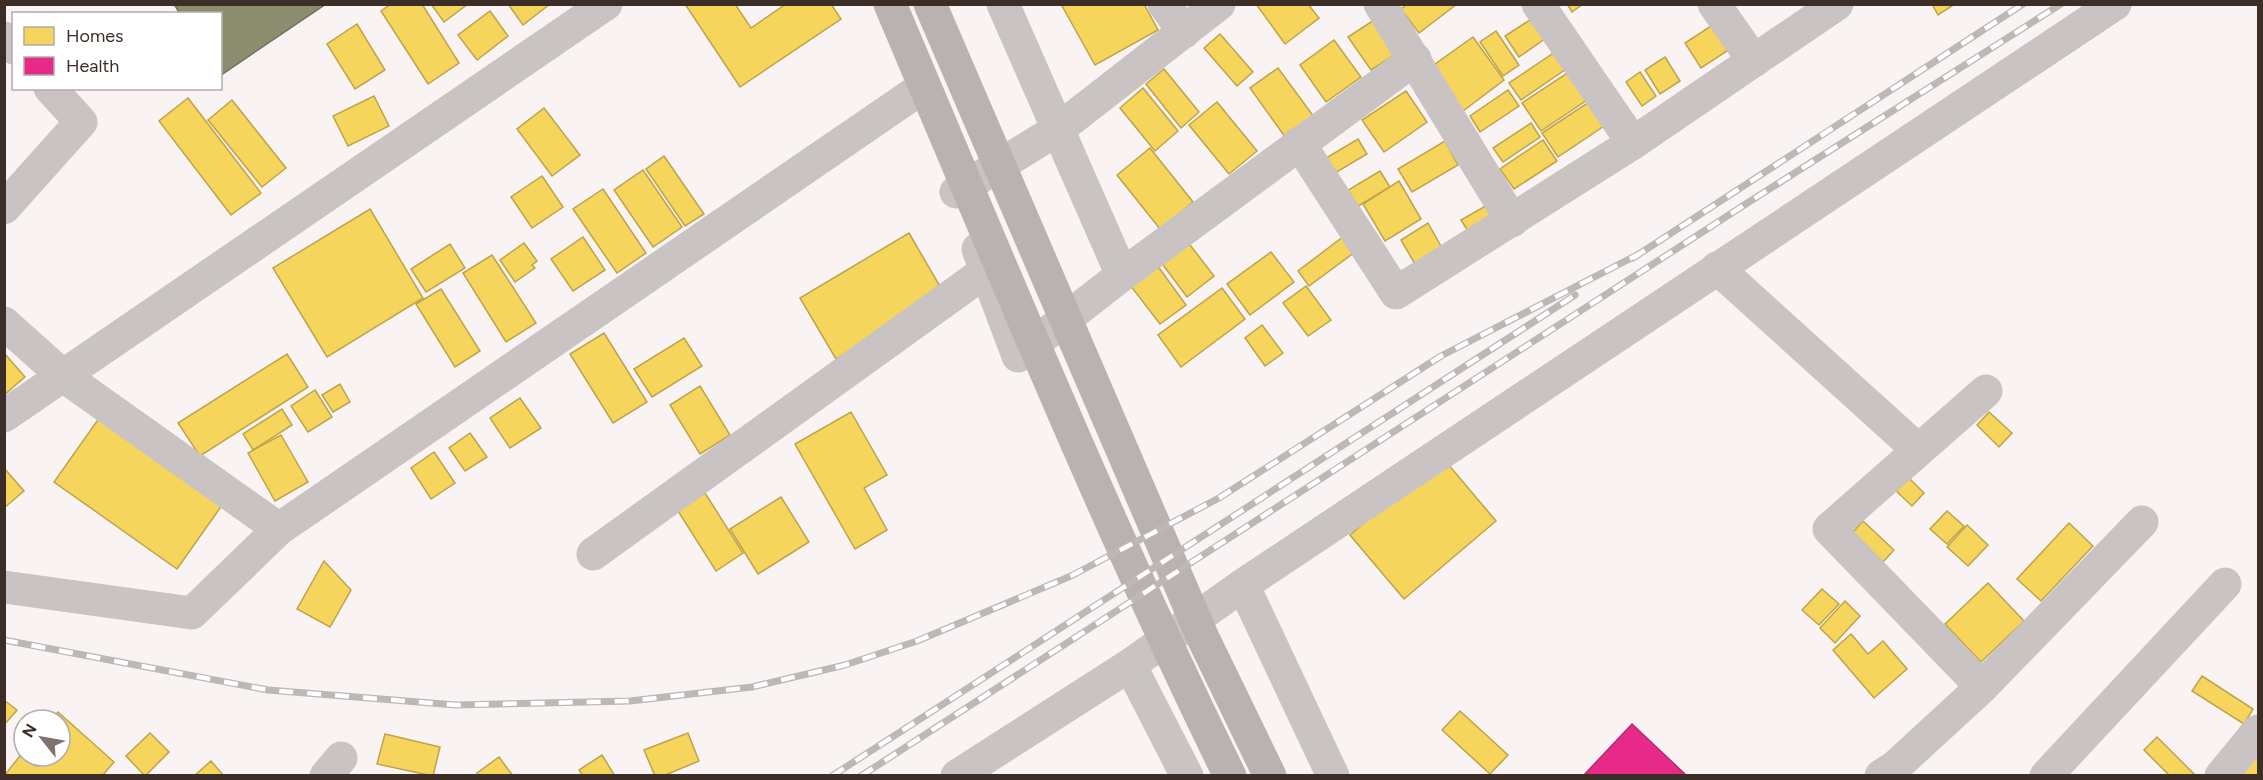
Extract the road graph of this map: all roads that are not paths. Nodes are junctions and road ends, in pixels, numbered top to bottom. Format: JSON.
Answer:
{"nodes":[{"id":1,"x":606,"y":4,"type":"edge"},
{"id":2,"x":874,"y":4,"type":"edge"},
{"id":3,"x":890,"y":4,"type":"edge"},
{"id":4,"x":930,"y":4,"type":"edge"},
{"id":5,"x":1004,"y":4,"type":"edge"},
{"id":6,"x":1164,"y":4,"type":"edge"},
{"id":7,"x":1220,"y":4,"type":"edge"},
{"id":8,"x":1380,"y":4,"type":"edge"},
{"id":9,"x":1538,"y":4,"type":"edge"},
{"id":10,"x":1714,"y":4,"type":"edge"},
{"id":11,"x":1836,"y":4,"type":"edge"},
{"id":12,"x":2115,"y":4,"type":"edge"},
{"id":13,"x":1184,"y":32,"type":"junction"},
{"id":14,"x":1415,"y":59,"type":"junction"},
{"id":15,"x":1754,"y":61,"type":"junction"},
{"id":16,"x":52,"y":90,"type":"edge"},
{"id":17,"x":914,"y":94,"type":"junction"},
{"id":18,"x":1060,"y":128,"type":"junction"},
{"id":19,"x":1299,"y":143,"type":"junction"},
{"id":20,"x":1633,"y":143,"type":"junction"},
{"id":21,"x":956,"y":192,"type":"junction"},
{"id":22,"x":4,"y":208,"type":"edge"},
{"id":23,"x":1512,"y":222,"type":"junction"},
{"id":24,"x":1717,"y":268,"type":"junction"},
{"id":25,"x":986,"y":271,"type":"junction"},
{"id":26,"x":1122,"y":275,"type":"junction"},
{"id":27,"x":4,"y":323,"type":"edge"},
{"id":28,"x":62,"y":375,"type":"junction"},
{"id":29,"x":1986,"y":391,"type":"dead end"},
{"id":30,"x":4,"y":416,"type":"edge"},
{"id":31,"x":1917,"y":449,"type":"junction"},
{"id":32,"x":2142,"y":522,"type":"dead end"},
{"id":33,"x":279,"y":529,"type":"junction"},
{"id":34,"x":593,"y":554,"type":"dead end"},
{"id":35,"x":2225,"y":584,"type":"dead end"},
{"id":36,"x":1243,"y":585,"type":"junction"},
{"id":37,"x":4,"y":587,"type":"edge"},
{"id":38,"x":1130,"y":665,"type":"junction"},
{"id":39,"x":1982,"y":687,"type":"junction"},
{"id":40,"x":2259,"y":731,"type":"edge"},
{"id":41,"x":1893,"y":773,"type":"edge"},
{"id":42,"x":957,"y":776,"type":"edge"},
{"id":43,"x":1187,"y":776,"type":"edge"},
{"id":44,"x":1230,"y":776,"type":"edge"},
{"id":45,"x":1270,"y":776,"type":"edge"},
{"id":46,"x":1333,"y":776,"type":"edge"},
{"id":47,"x":2046,"y":776,"type":"edge"},
{"id":48,"x":2221,"y":776,"type":"edge"}],
"edges":[{"from":1,"to":28,"type":"street"},
{"from":2,"to":17,"type":"street"},
{"from":3,"to":44,"type":"main road"},
{"from":4,"to":45,"type":"main road"},
{"from":5,"to":18,"type":"street"},
{"from":6,"to":13,"type":"street"},
{"from":7,"to":13,"type":"street"},
{"from":8,"to":14,"type":"street"},
{"from":9,"to":20,"type":"street"},
{"from":10,"to":15,"type":"street"},
{"from":11,"to":15,"type":"street"},
{"from":12,"to":24,"type":"street"},
{"from":13,"to":18,"type":"street"},
{"from":14,"to":19,"type":"street"},
{"from":14,"to":23,"type":"street"},
{"from":15,"to":20,"type":"street"},
{"from":16,"to":22,"type":"street"},
{"from":17,"to":21,"type":"street"},
{"from":17,"to":33,"type":"street"},
{"from":18,"to":21,"type":"street"},
{"from":18,"to":26,"type":"street"},
{"from":19,"to":23,"type":"street"},
{"from":19,"to":26,"type":"street"},
{"from":20,"to":23,"type":"street"},
{"from":21,"to":25,"type":"street"},
{"from":24,"to":31,"type":"street"},
{"from":24,"to":36,"type":"street"},
{"from":25,"to":26,"type":"street"},
{"from":25,"to":34,"type":"street"},
{"from":27,"to":28,"type":"street"},
{"from":28,"to":30,"type":"street"},
{"from":28,"to":33,"type":"street"},
{"from":29,"to":31,"type":"street"},
{"from":31,"to":39,"type":"street"},
{"from":32,"to":39,"type":"street"},
{"from":33,"to":37,"type":"street"},
{"from":35,"to":47,"type":"street"},
{"from":36,"to":38,"type":"street"},
{"from":36,"to":46,"type":"street"},
{"from":38,"to":42,"type":"street"},
{"from":38,"to":43,"type":"street"},
{"from":39,"to":41,"type":"street"},
{"from":40,"to":48,"type":"street"}]}
